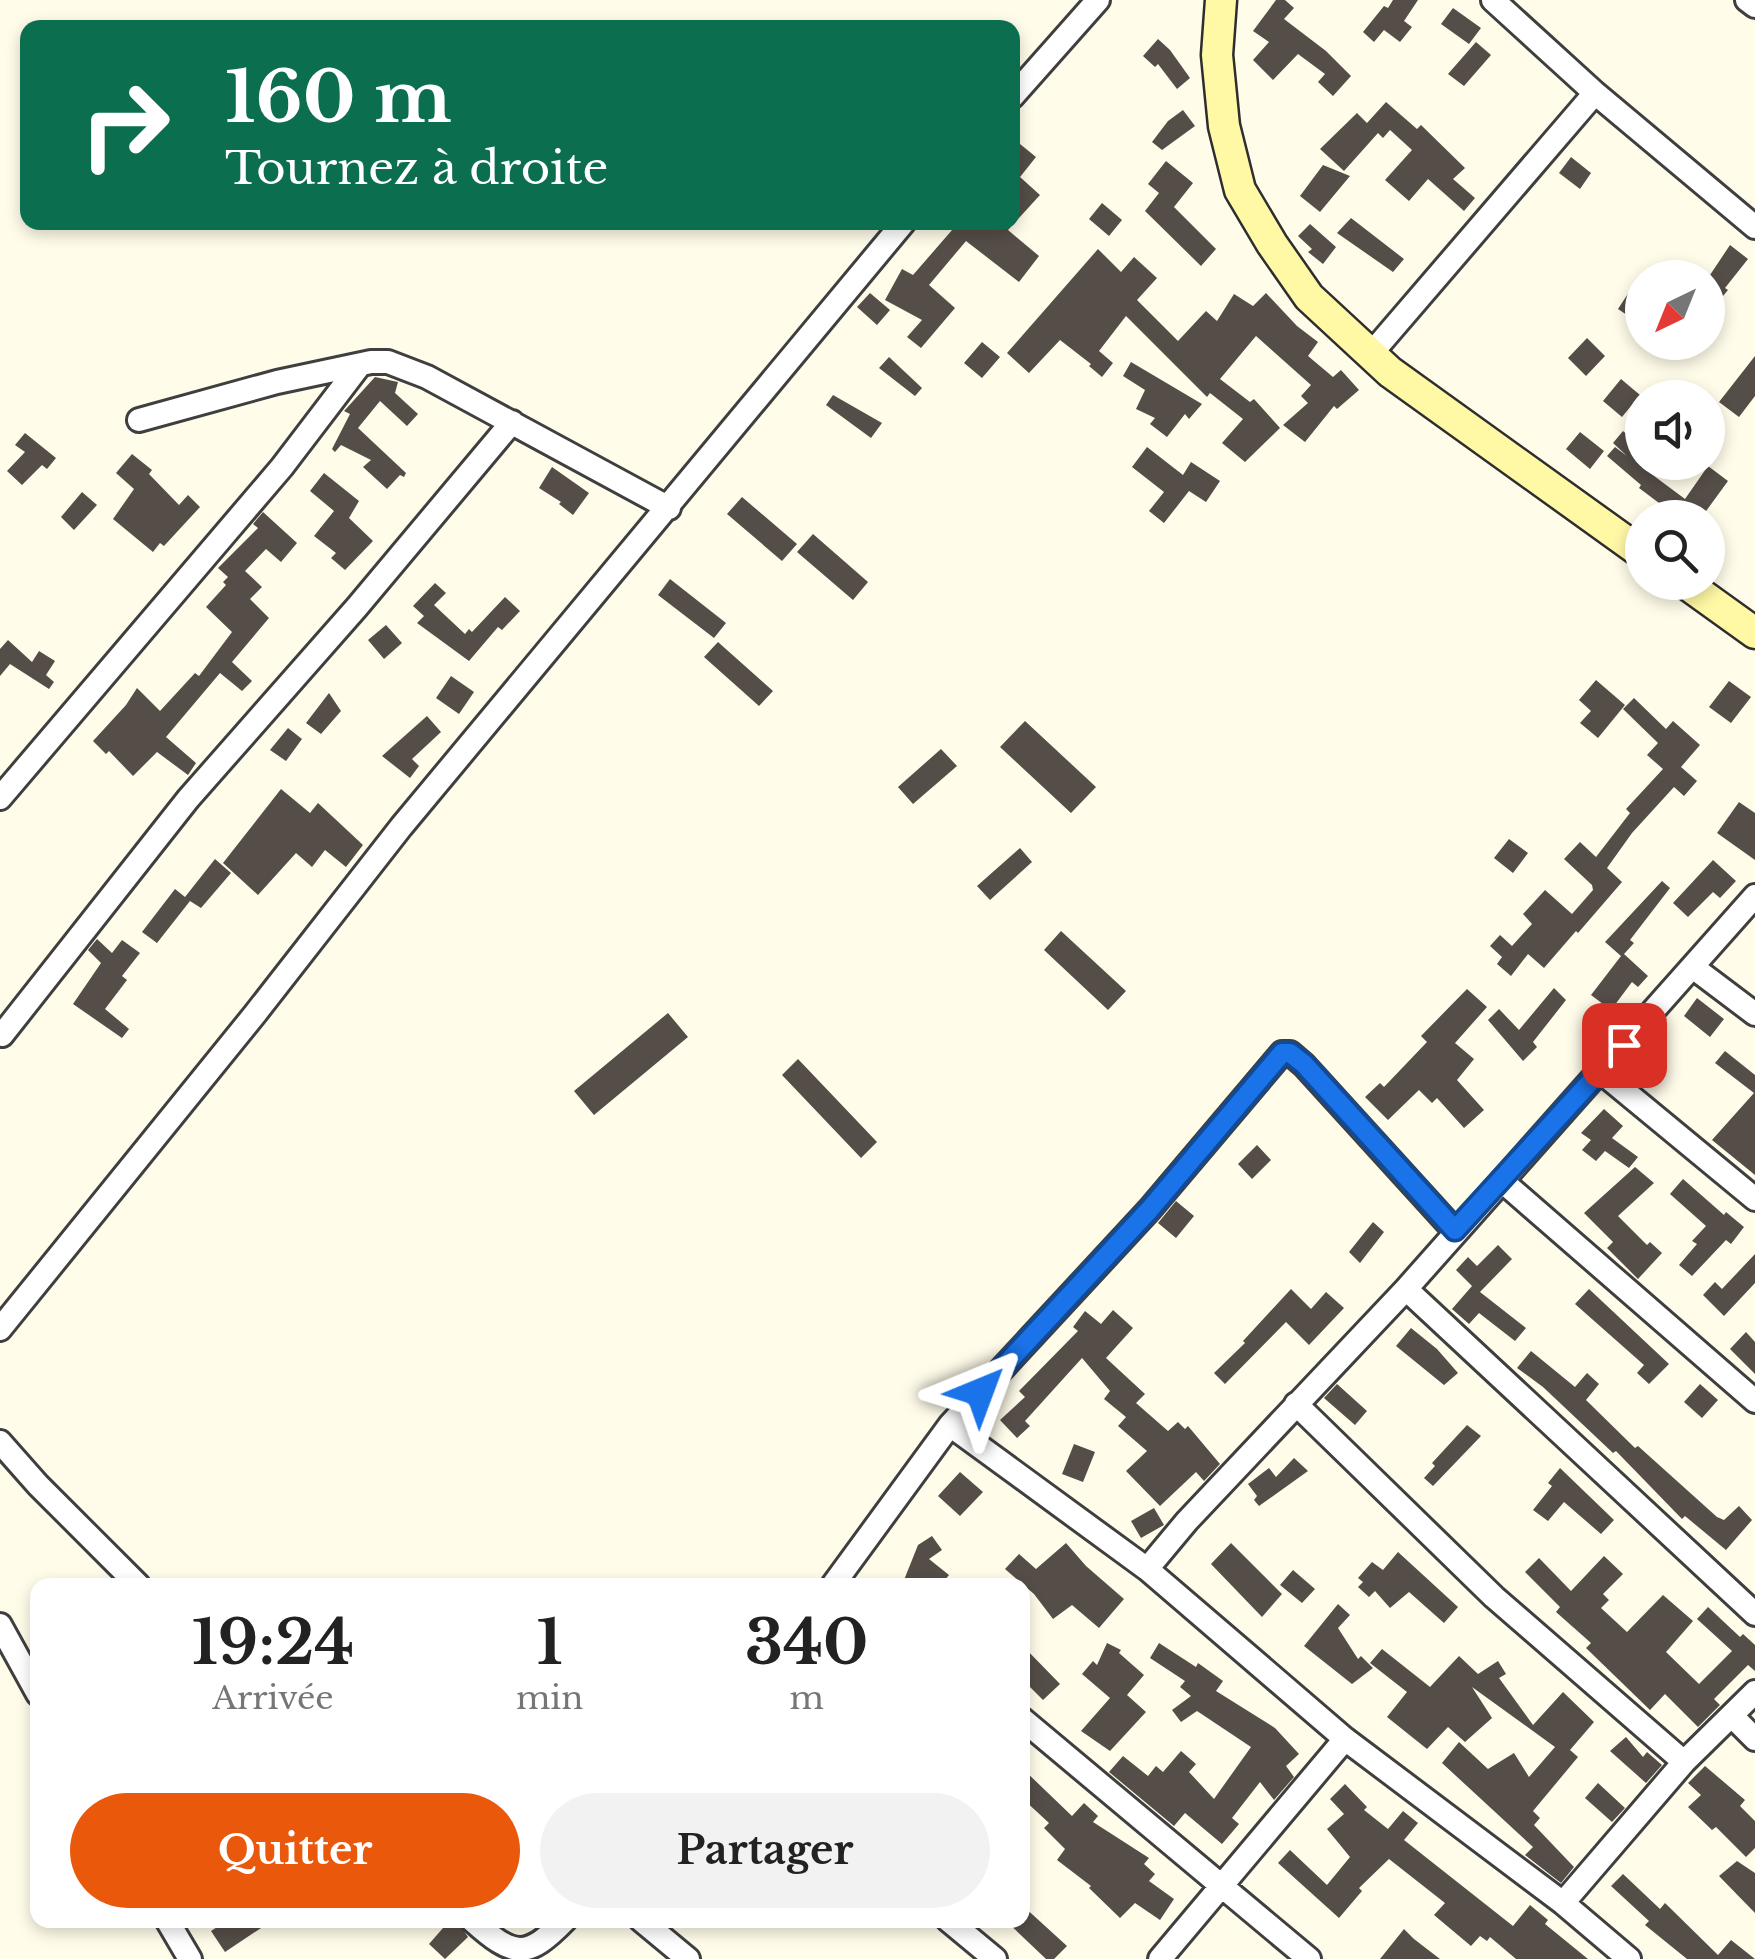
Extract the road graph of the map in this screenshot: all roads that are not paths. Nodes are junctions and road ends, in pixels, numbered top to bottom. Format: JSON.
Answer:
{"nodes":[{"id":1,"x":1098,"y":0,"type":"edge"},
{"id":2,"x":1221,"y":0,"type":"edge"},
{"id":3,"x":1493,"y":0,"type":"edge"},
{"id":4,"x":1747,"y":0,"type":"edge"},
{"id":5,"x":1755,"y":6,"type":"edge"},
{"id":6,"x":1020,"y":88,"type":"edge"},
{"id":7,"x":1594,"y":93,"type":"junction"},
{"id":8,"x":1755,"y":227,"type":"edge"},
{"id":9,"x":897,"y":230,"type":"edge"},
{"id":10,"x":1370,"y":355,"type":"junction"},
{"id":11,"x":359,"y":366,"type":"junction"},
{"id":12,"x":139,"y":420,"type":"dead end"},
{"id":13,"x":512,"y":422,"type":"junction"},
{"id":14,"x":670,"y":508,"type":"junction"},
{"id":15,"x":1625,"y":540,"type":"edge"},
{"id":16,"x":1709,"y":600,"type":"edge"},
{"id":17,"x":1755,"y":633,"type":"edge"},
{"id":18,"x":0,"y":798,"type":"edge"},
{"id":19,"x":1755,"y":896,"type":"edge"},
{"id":20,"x":1694,"y":968,"type":"junction"},
{"id":21,"x":1755,"y":1014,"type":"edge"},
{"id":22,"x":2,"y":1035,"type":"edge"},
{"id":23,"x":1600,"y":1071,"type":"junction"},
{"id":24,"x":1502,"y":1181,"type":"junction"},
{"id":25,"x":1755,"y":1199,"type":"edge"},
{"id":26,"x":1455,"y":1230,"type":"junction"},
{"id":27,"x":1406,"y":1289,"type":"junction"},
{"id":28,"x":0,"y":1329,"type":"edge"},
{"id":29,"x":1755,"y":1401,"type":"edge"},
{"id":30,"x":1296,"y":1404,"type":"junction"},
{"id":31,"x":950,"y":1425,"type":"junction"},
{"id":32,"x":0,"y":1442,"type":"edge"},
{"id":33,"x":1147,"y":1569,"type":"junction"},
{"id":34,"x":131,"y":1578,"type":"edge"},
{"id":35,"x":849,"y":1578,"type":"edge"},
{"id":36,"x":1755,"y":1614,"type":"edge"},
{"id":37,"x":0,"y":1625,"type":"edge"},
{"id":38,"x":30,"y":1679,"type":"edge"},
{"id":39,"x":1755,"y":1692,"type":"edge"},
{"id":40,"x":1733,"y":1716,"type":"junction"},
{"id":41,"x":1030,"y":1726,"type":"edge"},
{"id":42,"x":1755,"y":1738,"type":"edge"},
{"id":43,"x":1345,"y":1739,"type":"junction"},
{"id":44,"x":1684,"y":1762,"type":"junction"},
{"id":45,"x":1222,"y":1888,"type":"junction"},
{"id":46,"x":1564,"y":1903,"type":"junction"},
{"id":47,"x":172,"y":1928,"type":"edge"},
{"id":48,"x":481,"y":1928,"type":"edge"},
{"id":49,"x":559,"y":1928,"type":"edge"},
{"id":50,"x":651,"y":1928,"type":"edge"},
{"id":51,"x":957,"y":1928,"type":"edge"},
{"id":52,"x":190,"y":1959,"type":"edge"},
{"id":53,"x":688,"y":1959,"type":"edge"},
{"id":54,"x":994,"y":1959,"type":"edge"},
{"id":55,"x":1160,"y":1959,"type":"edge"},
{"id":56,"x":1309,"y":1959,"type":"edge"},
{"id":57,"x":1628,"y":1959,"type":"edge"}],
"edges":[{"from":1,"to":6,"type":"street"},
{"from":2,"to":10,"type":"street"},
{"from":3,"to":7,"type":"street"},
{"from":4,"to":5,"type":"street"},
{"from":7,"to":8,"type":"street"},
{"from":7,"to":10,"type":"street"},
{"from":9,"to":14,"type":"street"},
{"from":10,"to":15,"type":"street"},
{"from":11,"to":12,"type":"street"},
{"from":11,"to":13,"type":"street"},
{"from":11,"to":18,"type":"street"},
{"from":13,"to":14,"type":"street"},
{"from":13,"to":22,"type":"street"},
{"from":14,"to":28,"type":"street"},
{"from":16,"to":17,"type":"street"},
{"from":19,"to":20,"type":"street"},
{"from":20,"to":21,"type":"street"},
{"from":20,"to":23,"type":"street"},
{"from":23,"to":24,"type":"street"},
{"from":23,"to":25,"type":"street"},
{"from":24,"to":26,"type":"street"},
{"from":24,"to":29,"type":"street"},
{"from":26,"to":27,"type":"street"},
{"from":26,"to":31,"type":"street"},
{"from":27,"to":30,"type":"street"},
{"from":27,"to":36,"type":"street"},
{"from":30,"to":33,"type":"street"},
{"from":30,"to":44,"type":"street"},
{"from":31,"to":33,"type":"street"},
{"from":31,"to":35,"type":"street"},
{"from":32,"to":34,"type":"street"},
{"from":33,"to":43,"type":"street"},
{"from":37,"to":38,"type":"street"},
{"from":39,"to":40,"type":"street"},
{"from":40,"to":42,"type":"street"},
{"from":40,"to":44,"type":"street"},
{"from":41,"to":45,"type":"street"},
{"from":43,"to":45,"type":"street"},
{"from":43,"to":46,"type":"street"},
{"from":44,"to":46,"type":"street"},
{"from":45,"to":55,"type":"street"},
{"from":45,"to":56,"type":"street"},
{"from":46,"to":57,"type":"street"},
{"from":47,"to":52,"type":"street"},
{"from":48,"to":49,"type":"street"},
{"from":50,"to":53,"type":"street"},
{"from":51,"to":54,"type":"street"}]}
